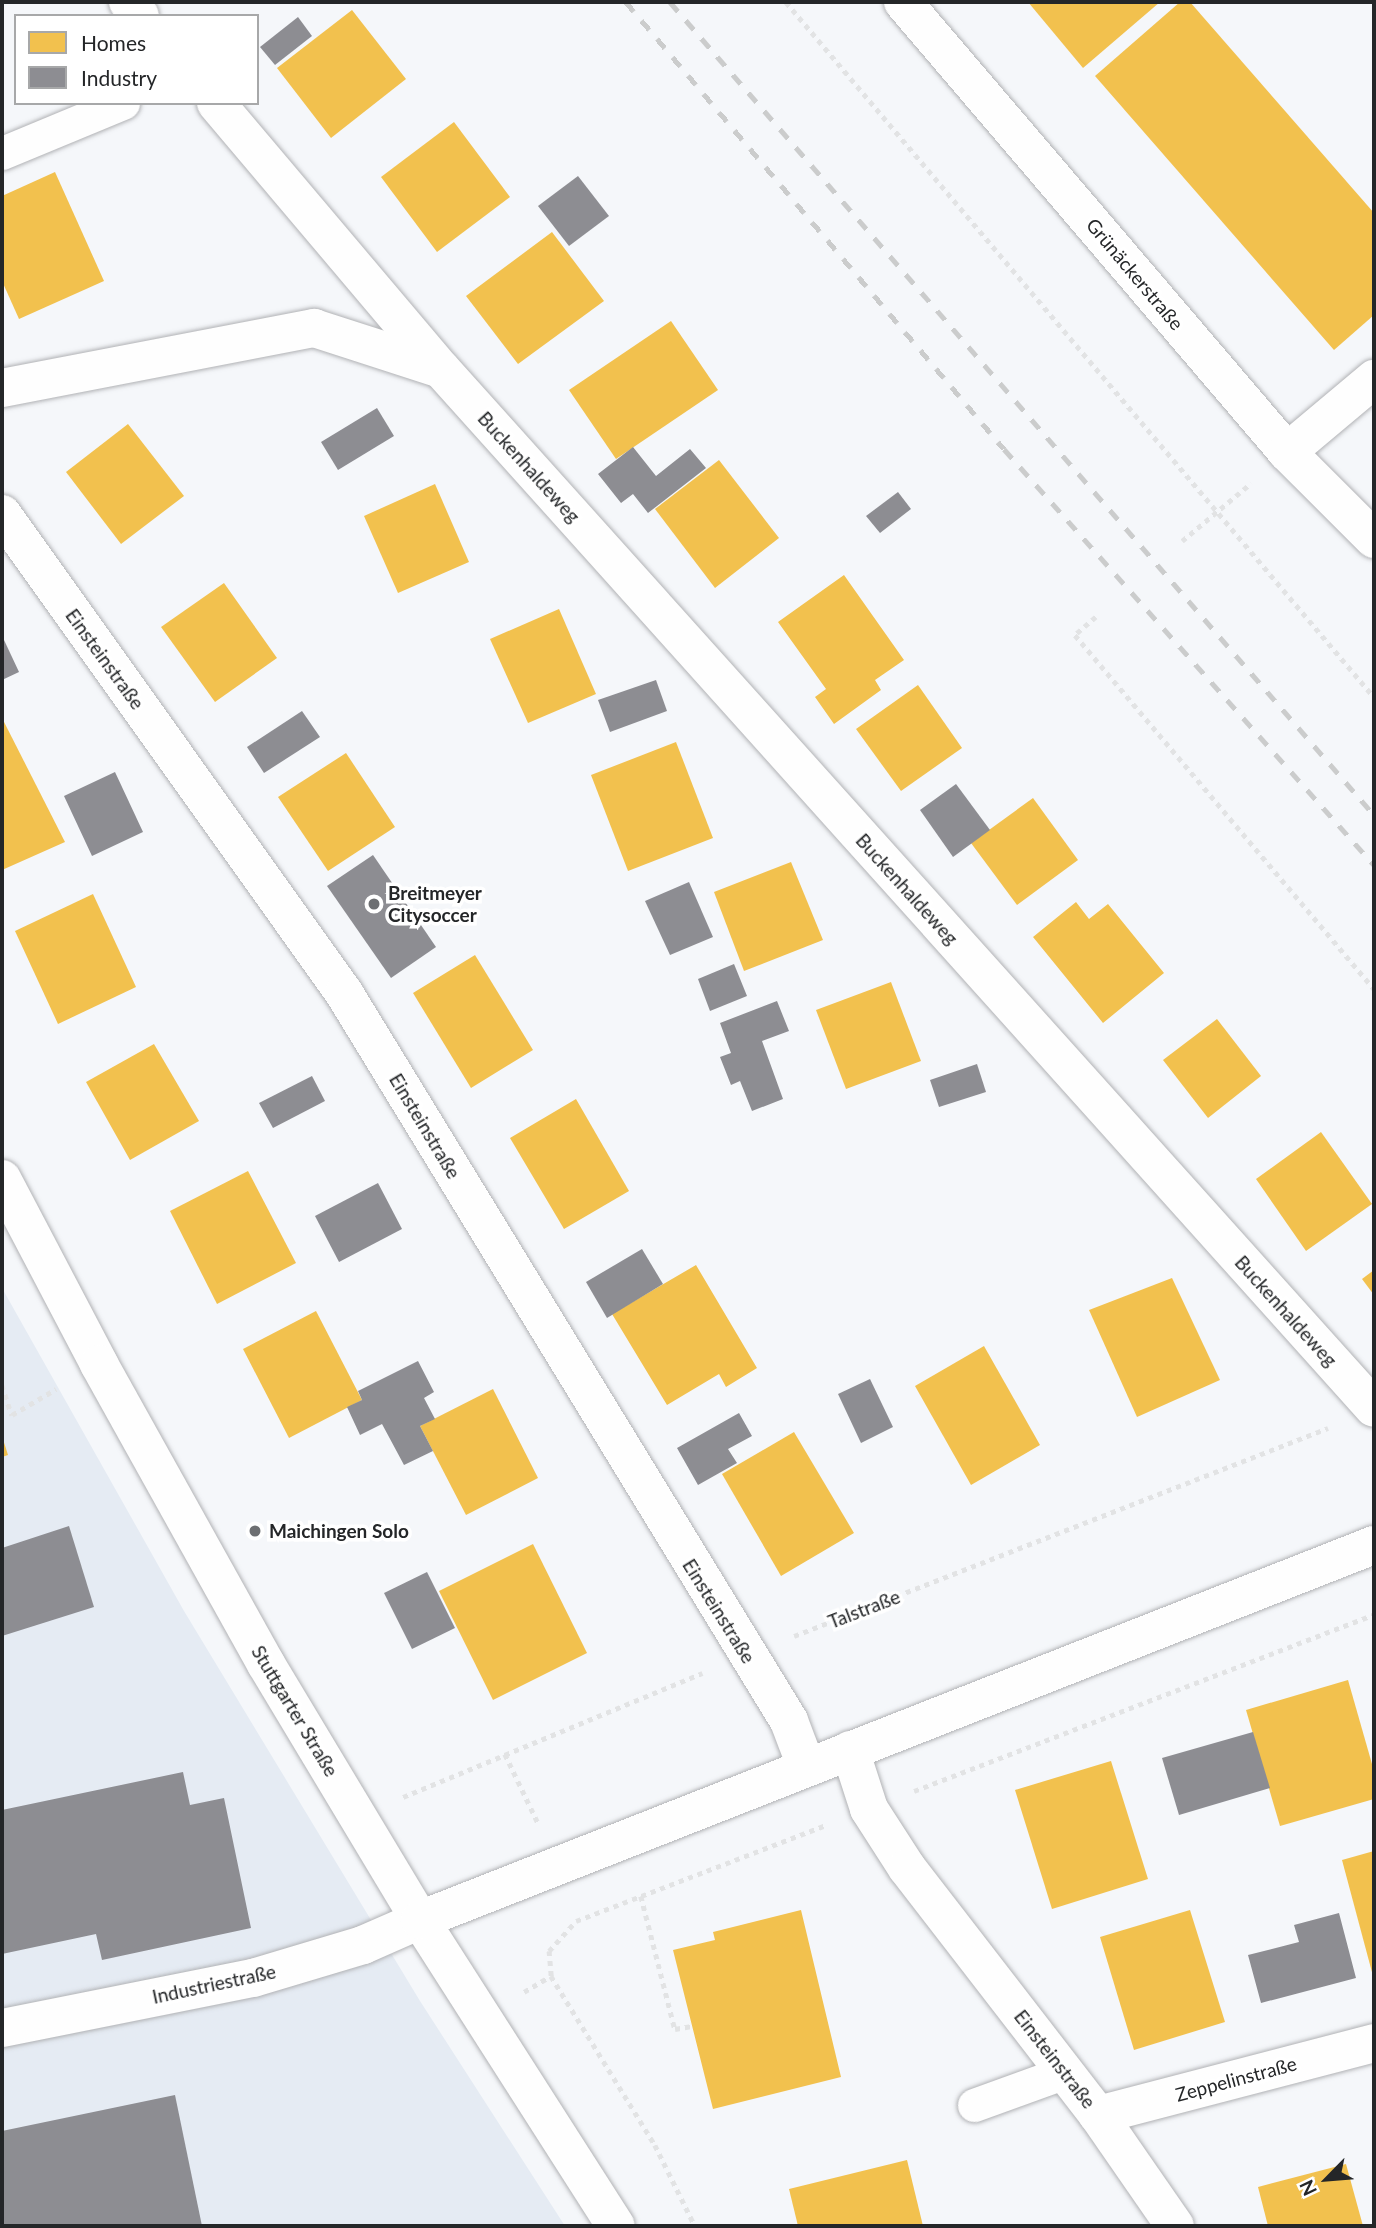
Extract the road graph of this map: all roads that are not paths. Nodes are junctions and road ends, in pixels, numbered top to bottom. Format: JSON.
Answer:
{"nodes":[{"id":1,"x":903,"y":2,"type":"edge"},
{"id":2,"x":118,"y":105,"type":"edge"},
{"id":3,"x":218,"y":105,"type":"edge"},
{"id":4,"x":2,"y":153,"type":"edge"},
{"id":5,"x":441,"y":369,"type":"junction"},
{"id":6,"x":1374,"y":379,"type":"edge"},
{"id":7,"x":2,"y":388,"type":"edge"},
{"id":8,"x":1287,"y":452,"type":"junction"},
{"id":9,"x":2,"y":514,"type":"edge"},
{"id":10,"x":1374,"y":539,"type":"edge"},
{"id":11,"x":2,"y":1179,"type":"edge"},
{"id":12,"x":1374,"y":1408,"type":"edge"},
{"id":13,"x":1374,"y":1545,"type":"edge"},
{"id":14,"x":850,"y":1750,"type":"junction"},
{"id":15,"x":806,"y":1766,"type":"junction"},
{"id":16,"x":420,"y":1920,"type":"junction"},
{"id":17,"x":2,"y":2028,"type":"edge"},
{"id":18,"x":1374,"y":2043,"type":"edge"},
{"id":19,"x":1065,"y":2072,"type":"junction"},
{"id":20,"x":974,"y":2105,"type":"dead end"},
{"id":21,"x":1098,"y":2115,"type":"junction"},
{"id":22,"x":615,"y":2226,"type":"edge"},
{"id":23,"x":1175,"y":2226,"type":"edge"}],
"edges":[{"from":1,"to":8,"type":"street","name":"Grünäckerstraße"},
{"from":2,"to":4,"type":"lane"},
{"from":3,"to":5,"type":"street","name":"Buckenhaldeweg"},
{"from":5,"to":7,"type":"street"},
{"from":5,"to":12,"type":"street","name":"Buckenhaldeweg"},
{"from":6,"to":8,"type":"street"},
{"from":8,"to":10,"type":"street","name":"Grünäckerstraße"},
{"from":9,"to":15,"type":"street","name":"Einsteinstraße"},
{"from":11,"to":16,"type":"street","name":"Stuttgarter Straße"},
{"from":13,"to":14,"type":"street"},
{"from":14,"to":15,"type":"street"},
{"from":14,"to":19,"type":"street","name":"Einsteinstraße"},
{"from":15,"to":16,"type":"street"},
{"from":16,"to":17,"type":"street","name":"Industriestraße"},
{"from":16,"to":22,"type":"street","name":"Stuttgarter Straße"},
{"from":18,"to":21,"type":"street","name":"Zeppelinstraße"},
{"from":19,"to":20,"type":"lane"},
{"from":19,"to":21,"type":"street","name":"Einsteinstraße"},
{"from":21,"to":23,"type":"street","name":"Einsteinstraße"}]}
